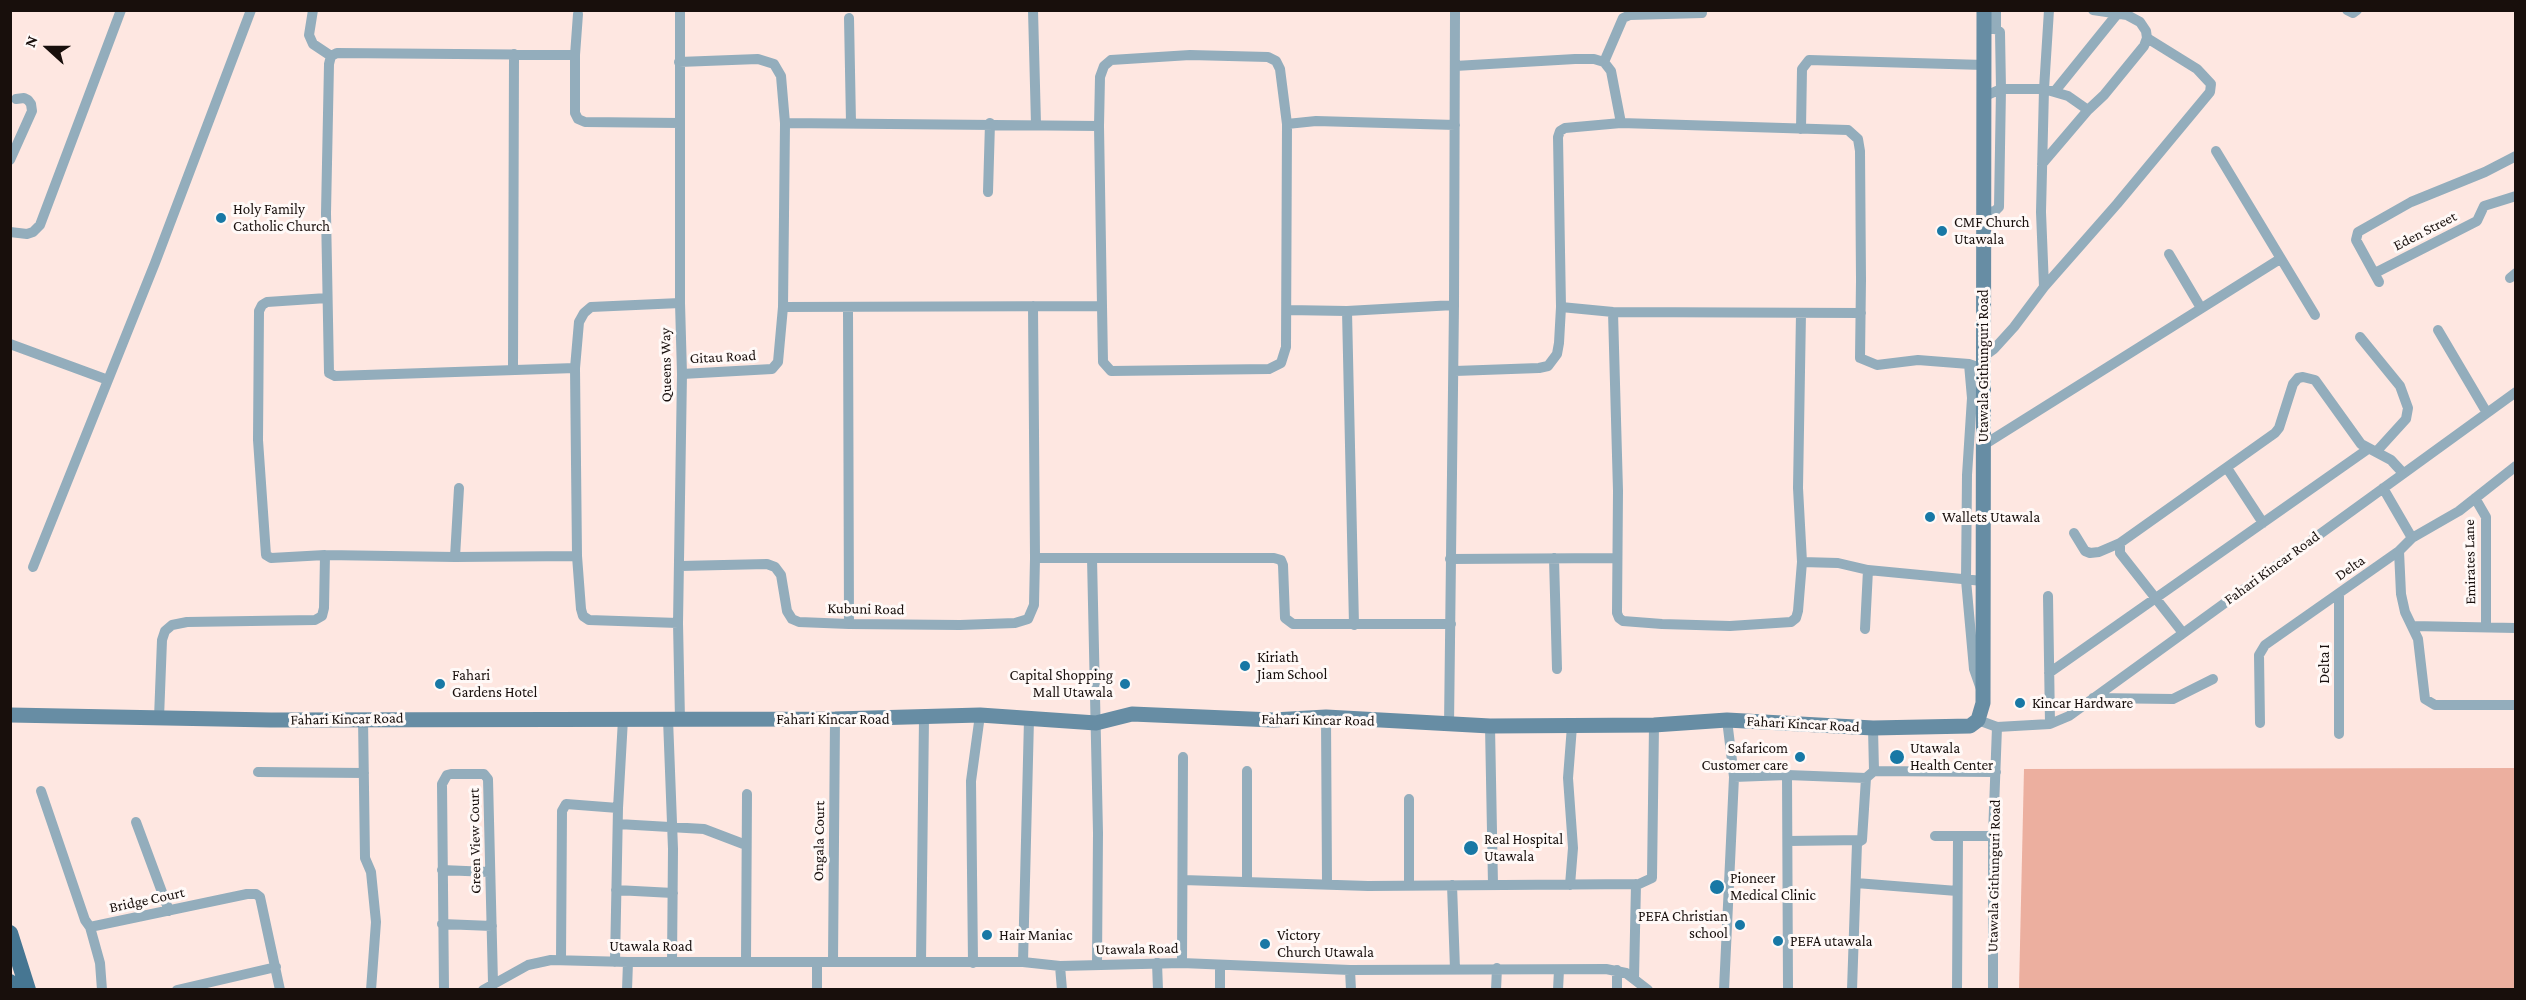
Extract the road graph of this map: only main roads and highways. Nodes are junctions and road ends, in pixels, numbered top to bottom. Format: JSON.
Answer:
{"nodes":[{"id":1,"x":10,"y":933,"type":"edge"},
{"id":2,"x":10,"y":982,"type":"edge"},
{"id":3,"x":13,"y":990,"type":"edge"},
{"id":4,"x":28,"y":990,"type":"edge"}],
"edges":[{"from":1,"to":4,"type":"main road"},
{"from":2,"to":3,"type":"main road"}]}
